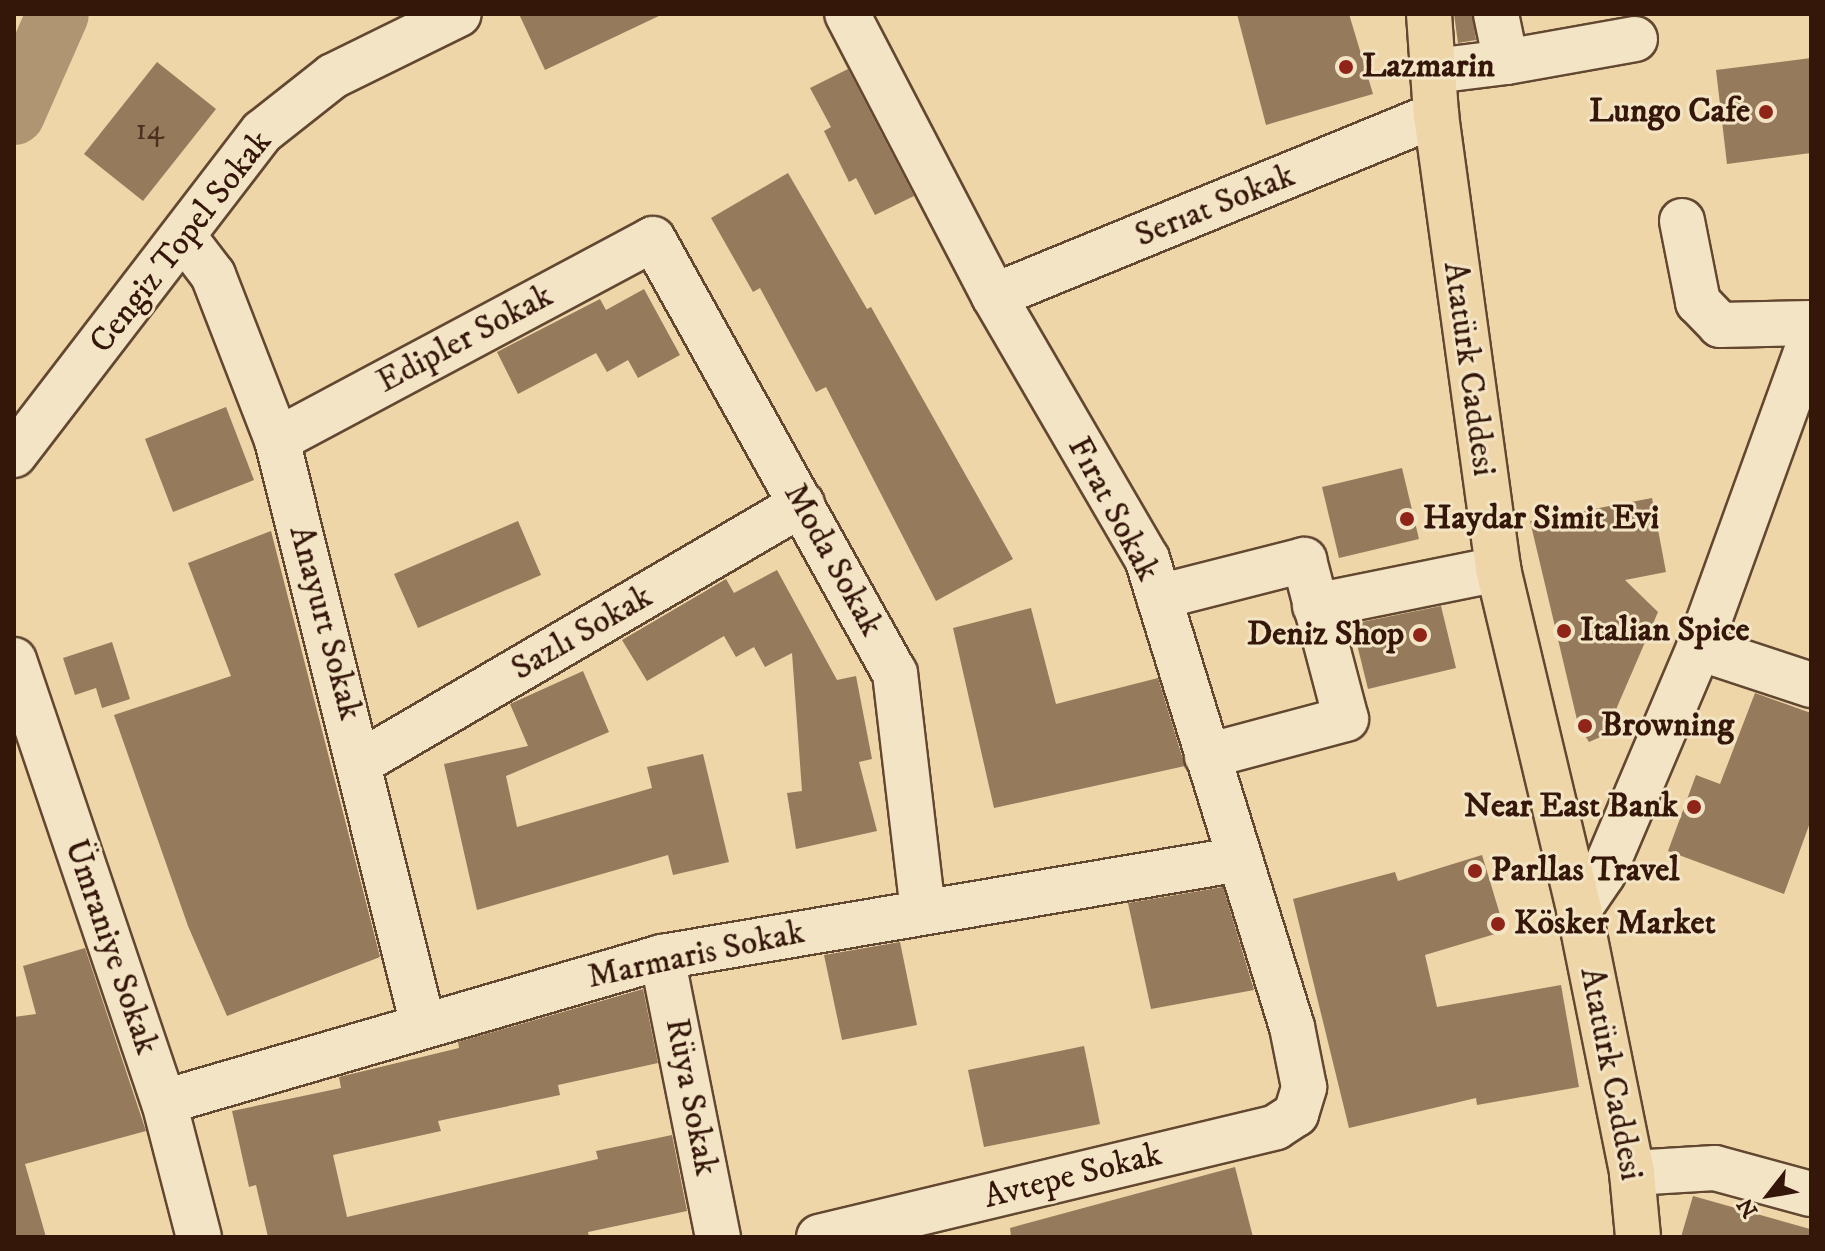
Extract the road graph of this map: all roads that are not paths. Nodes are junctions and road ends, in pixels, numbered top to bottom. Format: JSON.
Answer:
{"nodes":[{"id":1,"x":459,"y":14,"type":"edge"},
{"id":2,"x":847,"y":14,"type":"edge"},
{"id":3,"x":1429,"y":14,"type":"edge"},
{"id":4,"x":1496,"y":14,"type":"edge"},
{"id":5,"x":1635,"y":39,"type":"dead end"},
{"id":6,"x":1506,"y":62,"type":"junction"},
{"id":7,"x":1434,"y":71,"type":"junction"},
{"id":8,"x":1436,"y":115,"type":"junction"},
{"id":9,"x":1682,"y":221,"type":"dead end"},
{"id":10,"x":184,"y":237,"type":"junction"},
{"id":11,"x":653,"y":239,"type":"joint"},
{"id":12,"x":994,"y":296,"type":"junction"},
{"id":13,"x":1811,"y":323,"type":"edge"},
{"id":14,"x":1811,"y":338,"type":"edge"},
{"id":15,"x":277,"y":440,"type":"junction"},
{"id":16,"x":14,"y":455,"type":"edge"},
{"id":17,"x":802,"y":504,"type":"junction"},
{"id":18,"x":1498,"y":569,"type":"junction"},
{"id":19,"x":1159,"y":597,"type":"junction"},
{"id":20,"x":1315,"y":606,"type":"junction"},
{"id":21,"x":1699,"y":648,"type":"junction"},
{"id":22,"x":14,"y":660,"type":"edge"},
{"id":23,"x":1811,"y":685,"type":"edge"},
{"id":24,"x":1207,"y":756,"type":"junction"},
{"id":25,"x":361,"y":762,"type":"junction"},
{"id":26,"x":1240,"y":859,"type":"junction"},
{"id":27,"x":1579,"y":909,"type":"junction"},
{"id":28,"x":923,"y":910,"type":"junction"},
{"id":29,"x":662,"y":957,"type":"junction"},
{"id":30,"x":423,"y":1025,"type":"junction"},
{"id":31,"x":1304,"y":1087,"type":"joint"},
{"id":32,"x":164,"y":1102,"type":"junction"},
{"id":33,"x":1632,"y":1173,"type":"junction"},
{"id":34,"x":1811,"y":1194,"type":"edge"},
{"id":35,"x":199,"y":1237,"type":"edge"},
{"id":36,"x":718,"y":1237,"type":"edge"},
{"id":37,"x":819,"y":1237,"type":"edge"},
{"id":38,"x":1638,"y":1237,"type":"edge"}],
"edges":[{"from":1,"to":10,"type":"street","name":"Cengiz Topel Sokak"},
{"from":2,"to":12,"type":"street","name":"Fırat Sokak"},
{"from":3,"to":7,"type":"main road","name":"Atatürk Caddesi"},
{"from":4,"to":6,"type":"street"},
{"from":5,"to":6,"type":"street"},
{"from":6,"to":7,"type":"street"},
{"from":7,"to":8,"type":"main road","name":"Atatürk Caddesi"},
{"from":8,"to":12,"type":"street","name":"Serıat Sokak"},
{"from":8,"to":18,"type":"main road","name":"Atatürk Caddesi"},
{"from":9,"to":13,"type":"street"},
{"from":10,"to":15,"type":"street","name":"Anayurt Sokak"},
{"from":10,"to":16,"type":"street","name":"Cengiz Topel Sokak"},
{"from":11,"to":15,"type":"street","name":"Edipler Sokak"},
{"from":11,"to":17,"type":"street","name":"Moda Sokak"},
{"from":12,"to":19,"type":"street","name":"Fırat Sokak"},
{"from":14,"to":21,"type":"street"},
{"from":15,"to":25,"type":"street","name":"Anayurt Sokak"},
{"from":17,"to":25,"type":"street","name":"Sazlı Sokak"},
{"from":17,"to":28,"type":"street","name":"Moda Sokak"},
{"from":18,"to":20,"type":"street"},
{"from":18,"to":27,"type":"main road","name":"Atatürk Caddesi"},
{"from":19,"to":20,"type":"street"},
{"from":19,"to":24,"type":"street","name":"Fırat Sokak"},
{"from":20,"to":24,"type":"street"},
{"from":21,"to":23,"type":"street"},
{"from":21,"to":27,"type":"street"},
{"from":22,"to":32,"type":"street","name":"Ümraniye Sokak"},
{"from":24,"to":26,"type":"street","name":"Fırat Sokak"},
{"from":25,"to":30,"type":"street","name":"Anayurt Sokak"},
{"from":26,"to":28,"type":"street","name":"Marmaris Sokak"},
{"from":26,"to":31,"type":"street","name":"Fırat Sokak"},
{"from":27,"to":33,"type":"main road","name":"Atatürk Caddesi"},
{"from":28,"to":29,"type":"street","name":"Marmaris Sokak"},
{"from":29,"to":30,"type":"street","name":"Marmaris Sokak"},
{"from":29,"to":36,"type":"street","name":"Rüya Sokak"},
{"from":30,"to":32,"type":"street","name":"Marmaris Sokak"},
{"from":31,"to":37,"type":"street","name":"Avtepe Sokak"},
{"from":32,"to":35,"type":"street","name":"Ümraniye Sokak"},
{"from":33,"to":34,"type":"street"},
{"from":33,"to":38,"type":"main road","name":"Atatürk Caddesi"}]}
